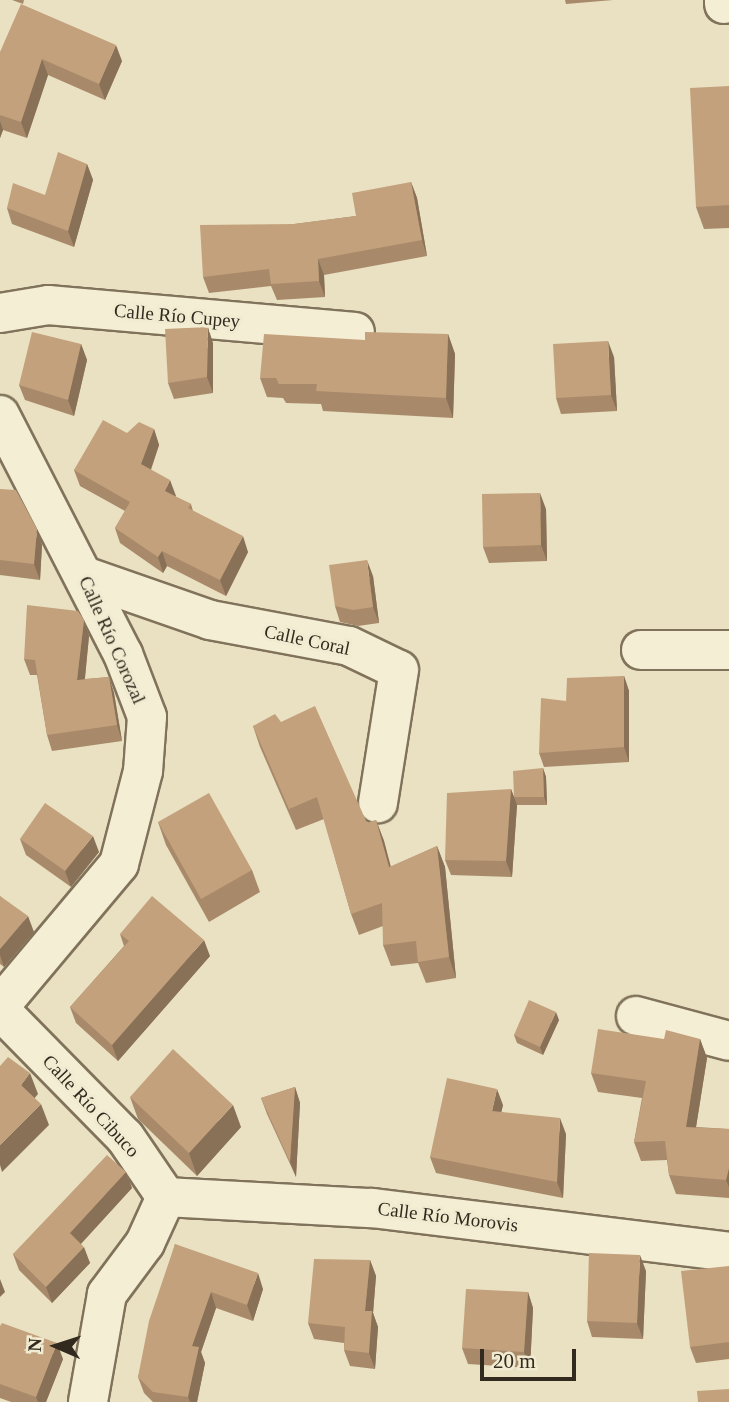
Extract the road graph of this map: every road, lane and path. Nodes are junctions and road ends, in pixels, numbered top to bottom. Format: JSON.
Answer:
{"nodes":[{"id":1,"x":0,"y":313,"type":"edge"},
{"id":2,"x":355,"y":332,"type":"dead end"},
{"id":3,"x":0,"y":415,"type":"edge"},
{"id":4,"x":84,"y":576,"type":"junction"},
{"id":5,"x":641,"y":650,"type":"dead end"},
{"id":6,"x":729,"y":650,"type":"edge"},
{"id":7,"x":378,"y":803,"type":"dead end"},
{"id":8,"x":0,"y":1008,"type":"edge"},
{"id":9,"x":636,"y":1016,"type":"dead end"},
{"id":10,"x":729,"y":1041,"type":"edge"},
{"id":11,"x":166,"y":1197,"type":"junction"},
{"id":12,"x":729,"y":1252,"type":"edge"},
{"id":13,"x":88,"y":1402,"type":"edge"}],
"edges":[{"from":1,"to":2,"type":"street","name":"Calle Río Cupey"},
{"from":3,"to":4,"type":"street","name":"Calle Río Corozal"},
{"from":4,"to":7,"type":"street","name":"Calle Coral"},
{"from":4,"to":8,"type":"street","name":"Calle Río Corozal"},
{"from":5,"to":6,"type":"street"},
{"from":8,"to":11,"type":"street","name":"Calle Río Cibuco"},
{"from":9,"to":10,"type":"street"},
{"from":11,"to":12,"type":"street","name":"Calle Río Morovis"},
{"from":11,"to":13,"type":"street"}]}
